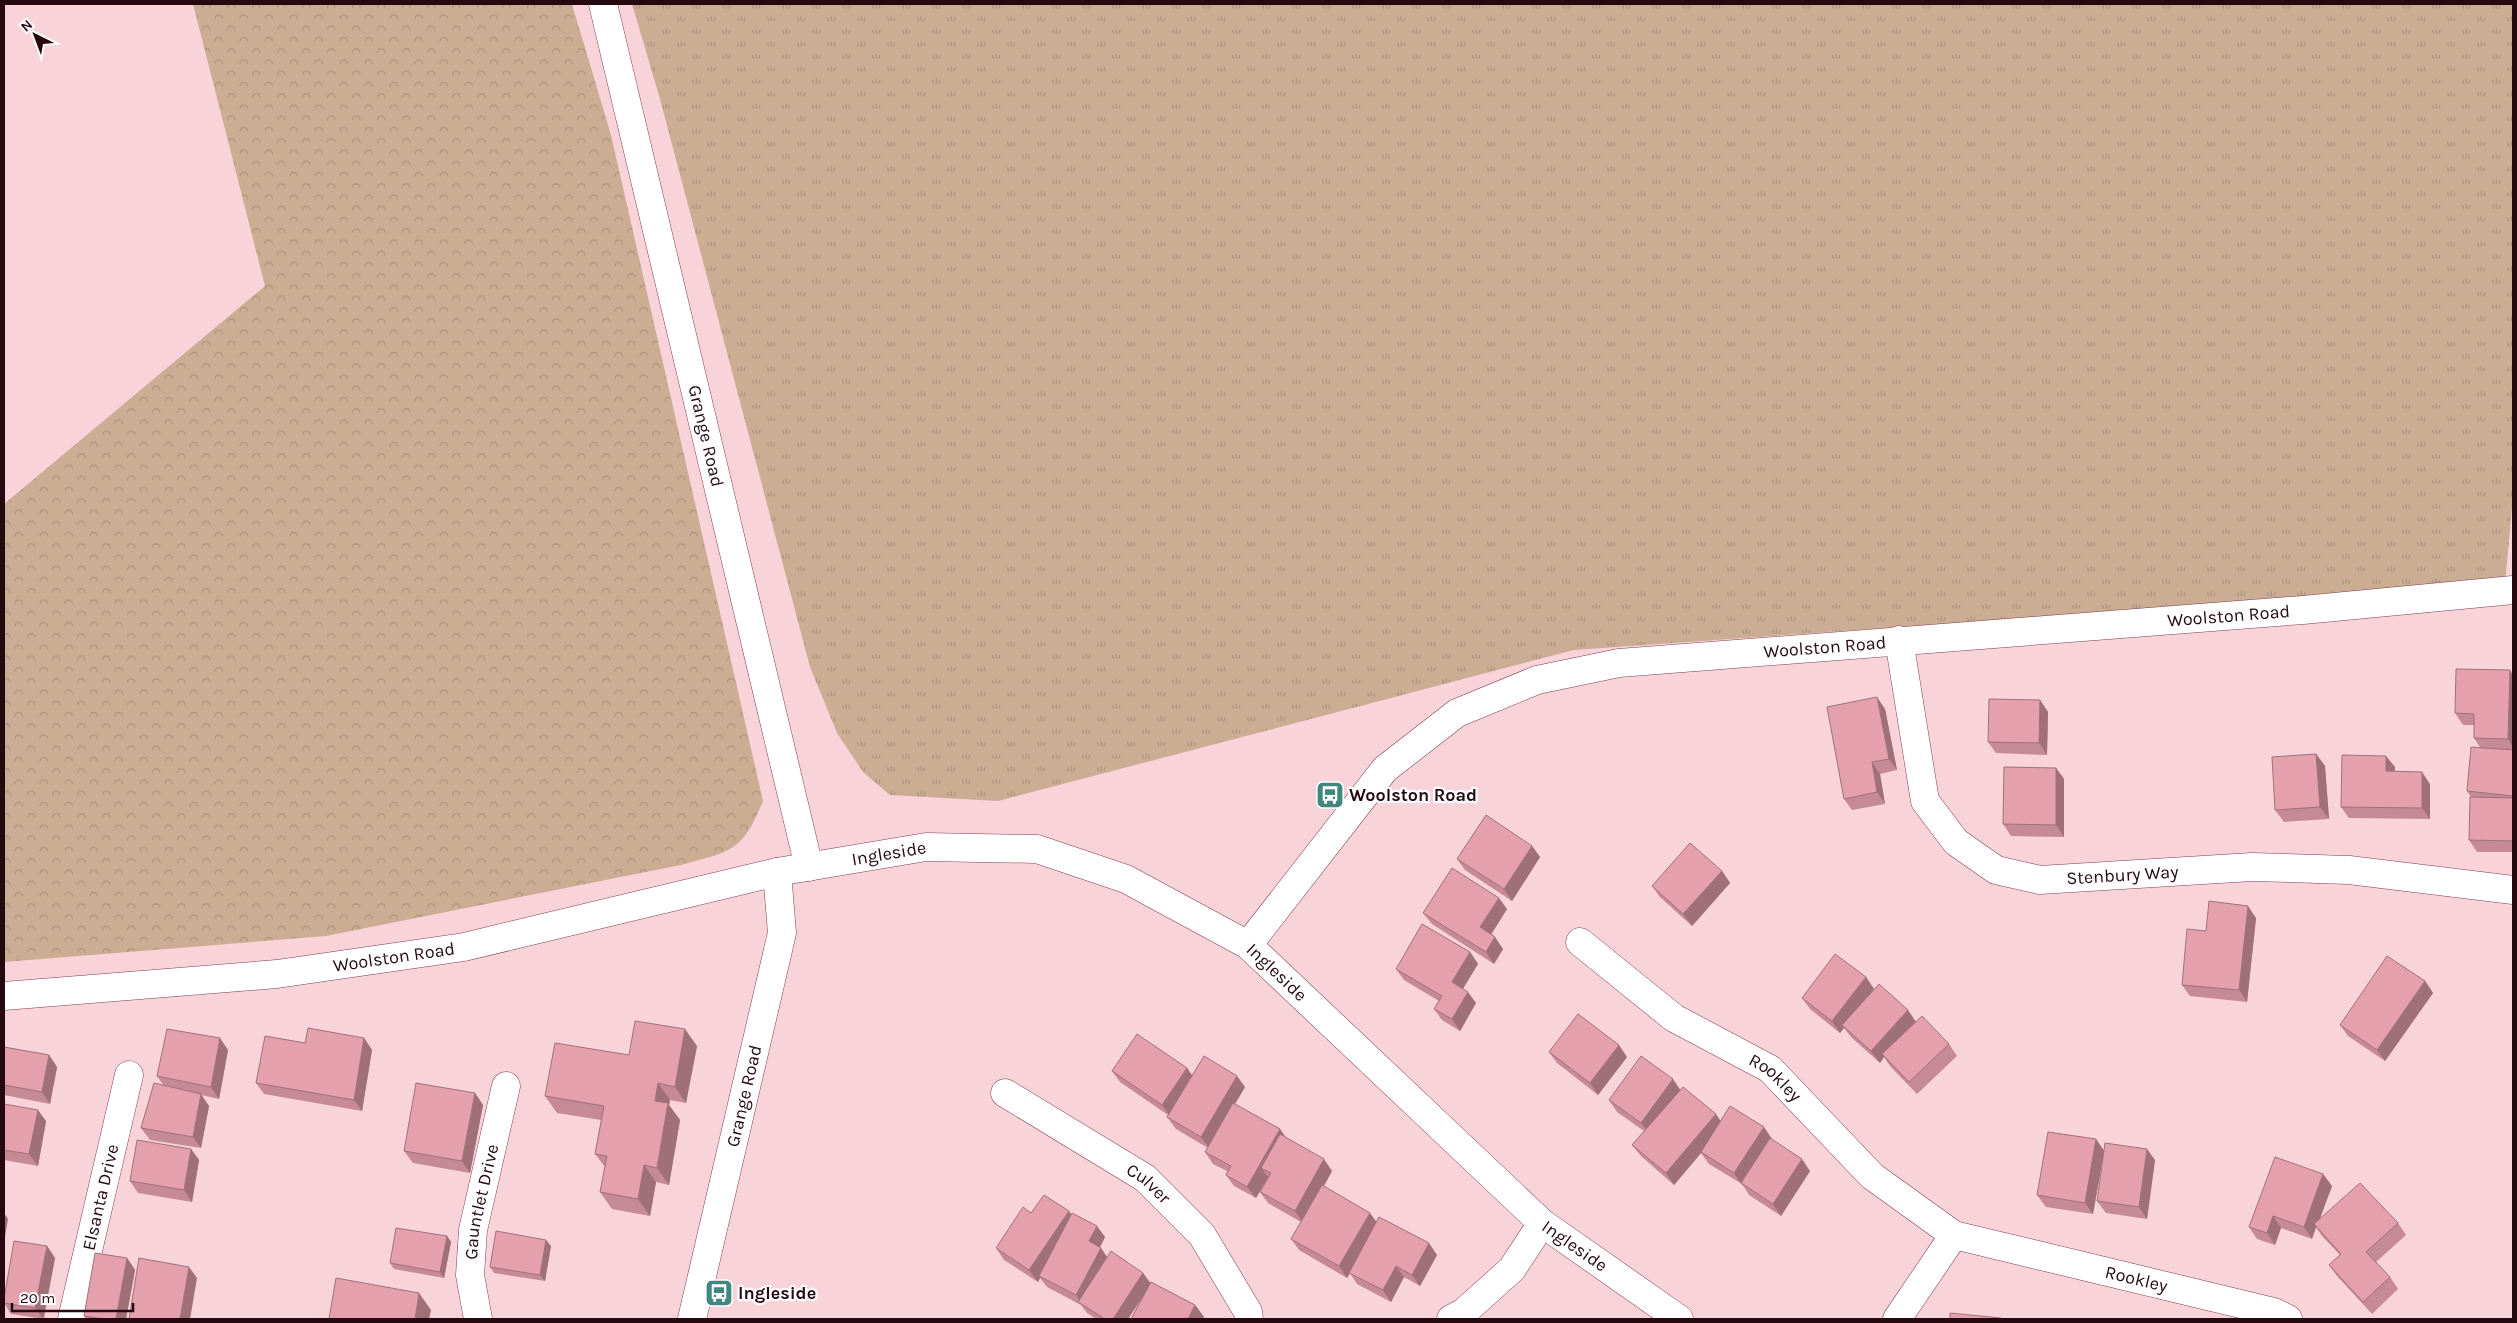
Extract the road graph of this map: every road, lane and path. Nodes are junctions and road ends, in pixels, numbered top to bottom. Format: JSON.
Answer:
{"nodes":[{"id":1,"x":603,"y":4,"type":"edge"},
{"id":2,"x":2513,"y":590,"type":"edge"},
{"id":3,"x":1899,"y":640,"type":"junction"},
{"id":4,"x":809,"y":867,"type":"junction"},
{"id":5,"x":777,"y":872,"type":"junction"},
{"id":6,"x":2513,"y":890,"type":"edge"},
{"id":7,"x":1580,"y":942,"type":"dead end"},
{"id":8,"x":1248,"y":945,"type":"junction"},
{"id":9,"x":4,"y":996,"type":"edge"},
{"id":10,"x":129,"y":1075,"type":"dead end"},
{"id":11,"x":506,"y":1086,"type":"dead end"},
{"id":12,"x":1004,"y":1093,"type":"dead end"},
{"id":13,"x":1542,"y":1223,"type":"junction"},
{"id":14,"x":1954,"y":1235,"type":"junction"},
{"id":15,"x":72,"y":1319,"type":"edge"},
{"id":16,"x":478,"y":1319,"type":"edge"},
{"id":17,"x":692,"y":1319,"type":"edge"},
{"id":18,"x":1249,"y":1319,"type":"edge"},
{"id":19,"x":1451,"y":1319,"type":"edge"},
{"id":20,"x":1679,"y":1319,"type":"edge"},
{"id":21,"x":1897,"y":1319,"type":"edge"},
{"id":22,"x":2288,"y":1319,"type":"edge"}],
"edges":[{"from":1,"to":4,"type":"street","name":"Grange Road"},
{"from":2,"to":3,"type":"street","name":"Woolston Road"},
{"from":3,"to":6,"type":"street","name":"Stenbury Way"},
{"from":3,"to":8,"type":"street","name":"Woolston Road"},
{"from":4,"to":5,"type":"street","name":"Ingleside"},
{"from":4,"to":8,"type":"street","name":"Ingleside"},
{"from":5,"to":9,"type":"street","name":"Woolston Road"},
{"from":5,"to":17,"type":"street","name":"Grange Road"},
{"from":7,"to":14,"type":"street","name":"Rookley"},
{"from":8,"to":13,"type":"street","name":"Ingleside"},
{"from":10,"to":15,"type":"street","name":"Elsanta Drive"},
{"from":11,"to":16,"type":"street","name":"Gauntlet Drive"},
{"from":12,"to":18,"type":"street","name":"Culver"},
{"from":13,"to":19,"type":"street"},
{"from":13,"to":20,"type":"street","name":"Ingleside"},
{"from":14,"to":21,"type":"street"},
{"from":14,"to":22,"type":"street","name":"Rookley"}]}
